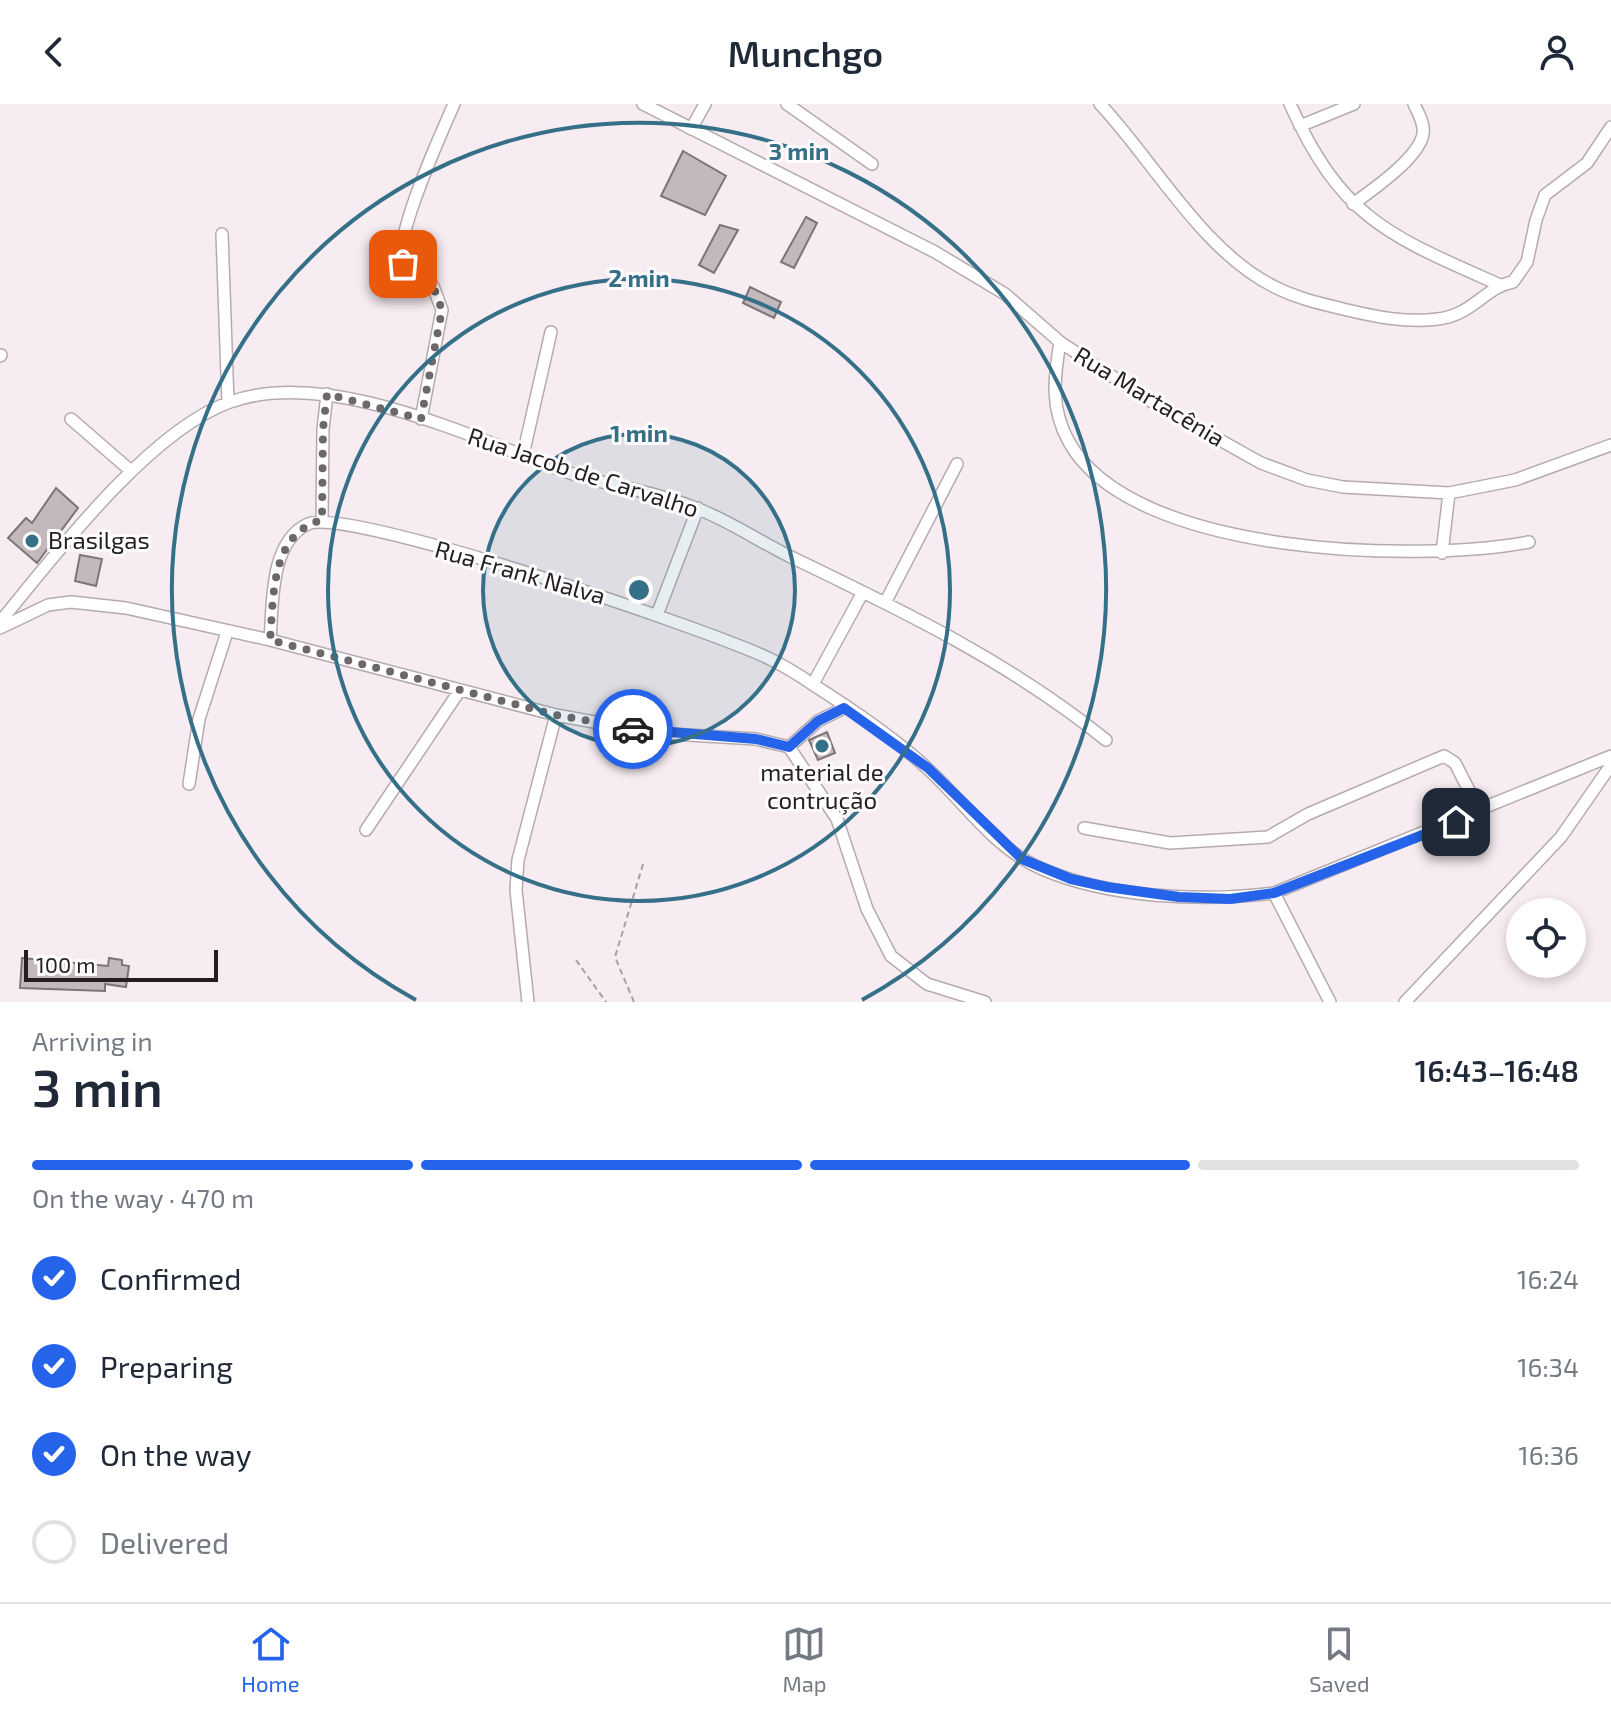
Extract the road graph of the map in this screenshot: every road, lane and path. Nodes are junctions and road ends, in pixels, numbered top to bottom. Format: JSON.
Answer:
{"nodes":[{"id":1,"x":454,"y":104,"type":"edge"},
{"id":2,"x":643,"y":104,"type":"edge"},
{"id":3,"x":705,"y":104,"type":"edge"},
{"id":4,"x":787,"y":104,"type":"edge"},
{"id":5,"x":1100,"y":104,"type":"edge"},
{"id":6,"x":1290,"y":104,"type":"edge"},
{"id":7,"x":1354,"y":104,"type":"edge"},
{"id":8,"x":1414,"y":104,"type":"edge"},
{"id":9,"x":1300,"y":126,"type":"junction"},
{"id":10,"x":1611,"y":127,"type":"edge"},
{"id":11,"x":691,"y":129,"type":"junction"},
{"id":12,"x":872,"y":164,"type":"dead end"},
{"id":13,"x":1353,"y":204,"type":"junction"},
{"id":14,"x":222,"y":234,"type":"dead end"},
{"id":15,"x":1500,"y":285,"type":"junction"},
{"id":16,"x":551,"y":332,"type":"dead end"},
{"id":17,"x":1060,"y":342,"type":"junction"},
{"id":18,"x":327,"y":394,"type":"junction"},
{"id":19,"x":228,"y":403,"type":"junction"},
{"id":20,"x":71,"y":419,"type":"dead end"},
{"id":21,"x":421,"y":419,"type":"junction"},
{"id":22,"x":1611,"y":445,"type":"edge"},
{"id":23,"x":523,"y":455,"type":"junction"},
{"id":24,"x":957,"y":464,"type":"dead end"},
{"id":25,"x":131,"y":471,"type":"junction"},
{"id":26,"x":1449,"y":493,"type":"junction"},
{"id":27,"x":698,"y":508,"type":"junction"},
{"id":28,"x":322,"y":520,"type":"junction"},
{"id":29,"x":1529,"y":542,"type":"dead end"},
{"id":30,"x":1442,"y":553,"type":"junction"},
{"id":31,"x":863,"y":592,"type":"junction"},
{"id":32,"x":886,"y":601,"type":"junction"},
{"id":33,"x":657,"y":615,"type":"junction"},
{"id":34,"x":0,"y":625,"type":"edge"},
{"id":35,"x":227,"y":632,"type":"junction"},
{"id":36,"x":270,"y":640,"type":"junction"},
{"id":37,"x":813,"y":684,"type":"junction"},
{"id":38,"x":460,"y":690,"type":"junction"},
{"id":39,"x":844,"y":708,"type":"junction"},
{"id":40,"x":556,"y":715,"type":"junction"},
{"id":41,"x":1106,"y":740,"type":"dead end"},
{"id":42,"x":789,"y":747,"type":"junction"},
{"id":43,"x":1611,"y":756,"type":"edge"},
{"id":44,"x":1611,"y":765,"type":"edge"},
{"id":45,"x":189,"y":784,"type":"dead end"},
{"id":46,"x":1480,"y":812,"type":"junction"},
{"id":47,"x":1084,"y":828,"type":"dead end"},
{"id":48,"x":366,"y":830,"type":"dead end"},
{"id":49,"x":644,"y":861,"type":"dead end"},
{"id":50,"x":1274,"y":893,"type":"junction"},
{"id":51,"x":576,"y":960,"type":"dead end"},
{"id":52,"x":528,"y":1002,"type":"edge"},
{"id":53,"x":606,"y":1002,"type":"edge"},
{"id":54,"x":634,"y":1002,"type":"edge"},
{"id":55,"x":985,"y":1002,"type":"edge"},
{"id":56,"x":1330,"y":1002,"type":"edge"},
{"id":57,"x":1405,"y":1002,"type":"edge"}],
"edges":[{"from":1,"to":21,"type":"street"},
{"from":2,"to":11,"type":"street","name":"Rua Martacênia"},
{"from":3,"to":11,"type":"street"},
{"from":4,"to":12,"type":"street"},
{"from":5,"to":15,"type":"street"},
{"from":6,"to":9,"type":"street"},
{"from":7,"to":9,"type":"street"},
{"from":8,"to":13,"type":"street"},
{"from":9,"to":13,"type":"street"},
{"from":10,"to":15,"type":"street"},
{"from":11,"to":17,"type":"street","name":"Rua Martacênia"},
{"from":13,"to":15,"type":"street"},
{"from":14,"to":19,"type":"street"},
{"from":16,"to":23,"type":"street"},
{"from":17,"to":26,"type":"street","name":"Rua Martacênia"},
{"from":17,"to":30,"type":"street"},
{"from":18,"to":19,"type":"street","name":"Rua Jacob de Carvalho"},
{"from":18,"to":21,"type":"street","name":"Rua Jacob de Carvalho"},
{"from":18,"to":28,"type":"street"},
{"from":19,"to":25,"type":"street","name":"Rua Jacob de Carvalho"},
{"from":20,"to":25,"type":"street"},
{"from":21,"to":23,"type":"street","name":"Rua Jacob de Carvalho"},
{"from":22,"to":26,"type":"street","name":"Rua Martacênia"},
{"from":23,"to":27,"type":"street","name":"Rua Jacob de Carvalho"},
{"from":24,"to":32,"type":"street"},
{"from":25,"to":34,"type":"street","name":"Rua Jacob de Carvalho"},
{"from":26,"to":30,"type":"street"},
{"from":27,"to":31,"type":"street","name":"Rua Jacob de Carvalho"},
{"from":27,"to":33,"type":"street"},
{"from":28,"to":33,"type":"street","name":"Rua Frank Nalva"},
{"from":28,"to":36,"type":"street"},
{"from":29,"to":30,"type":"street"},
{"from":31,"to":32,"type":"street","name":"Rua Jacob de Carvalho"},
{"from":31,"to":37,"type":"street"},
{"from":32,"to":41,"type":"street","name":"Rua Jacob de Carvalho"},
{"from":33,"to":37,"type":"street","name":"Rua Frank Nalva"},
{"from":34,"to":35,"type":"street"},
{"from":35,"to":36,"type":"street"},
{"from":35,"to":45,"type":"street"},
{"from":36,"to":38,"type":"street"},
{"from":37,"to":39,"type":"street","name":"Rua Frank Nalva"},
{"from":38,"to":40,"type":"street"},
{"from":38,"to":48,"type":"street"},
{"from":39,"to":42,"type":"street"},
{"from":39,"to":50,"type":"street","name":"Rua Frank Nalva"},
{"from":40,"to":42,"type":"street"},
{"from":40,"to":52,"type":"street"},
{"from":42,"to":55,"type":"street"},
{"from":43,"to":46,"type":"street","name":"Rua Frank Nalva"},
{"from":44,"to":57,"type":"street"},
{"from":46,"to":47,"type":"street"},
{"from":46,"to":50,"type":"street","name":"Rua Frank Nalva"},
{"from":49,"to":54,"type":"path"},
{"from":50,"to":56,"type":"street"},
{"from":51,"to":53,"type":"path"}]}
